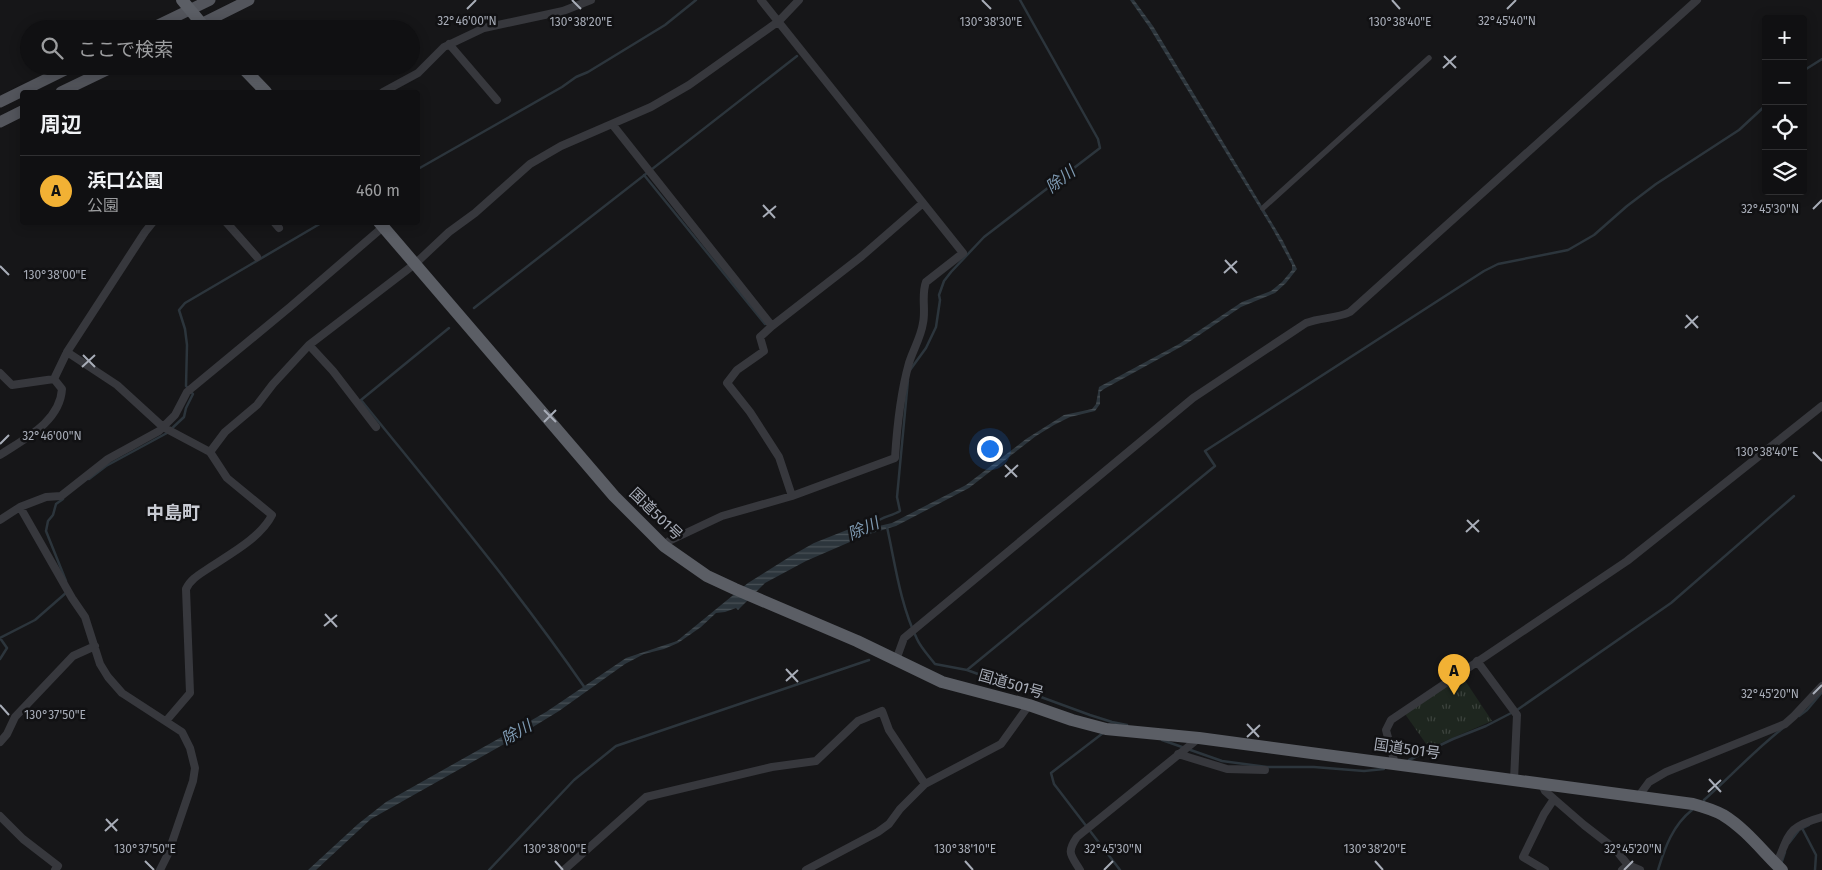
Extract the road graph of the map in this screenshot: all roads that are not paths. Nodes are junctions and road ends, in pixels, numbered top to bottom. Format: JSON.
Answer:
{"nodes":[{"id":1,"x":210,"y":0,"type":"edge"},
{"id":2,"x":248,"y":0,"type":"edge"},
{"id":3,"x":591,"y":0,"type":"edge"},
{"id":4,"x":761,"y":0,"type":"edge"},
{"id":5,"x":799,"y":0,"type":"edge"},
{"id":6,"x":1697,"y":0,"type":"edge"},
{"id":7,"x":186,"y":5,"type":"edge"},
{"id":8,"x":164,"y":20,"type":"edge"},
{"id":9,"x":195,"y":20,"type":"edge"},
{"id":10,"x":212,"y":20,"type":"edge"},
{"id":11,"x":779,"y":21,"type":"junction"},
{"id":12,"x":449,"y":44,"type":"junction"},
{"id":13,"x":1429,"y":58,"type":"dead end"},
{"id":14,"x":420,"y":71,"type":"edge"},
{"id":15,"x":56,"y":75,"type":"edge"},
{"id":16,"x":72,"y":75,"type":"edge"},
{"id":17,"x":97,"y":75,"type":"edge"},
{"id":18,"x":250,"y":75,"type":"edge"},
{"id":19,"x":414,"y":75,"type":"edge"},
{"id":20,"x":74,"y":86,"type":"junction"},
{"id":21,"x":25,"y":90,"type":"edge"},
{"id":22,"x":65,"y":90,"type":"edge"},
{"id":23,"x":264,"y":90,"type":"edge"},
{"id":24,"x":387,"y":90,"type":"edge"},
{"id":25,"x":20,"y":92,"type":"edge"},
{"id":26,"x":497,"y":100,"type":"dead end"},
{"id":27,"x":0,"y":102,"type":"edge"},
{"id":28,"x":20,"y":112,"type":"edge"},
{"id":29,"x":0,"y":122,"type":"edge"},
{"id":30,"x":612,"y":124,"type":"junction"},
{"id":31,"x":922,"y":203,"type":"junction"},
{"id":32,"x":1263,"y":208,"type":"dead end"},
{"id":33,"x":150,"y":225,"type":"edge"},
{"id":34,"x":229,"y":225,"type":"edge"},
{"id":35,"x":381,"y":225,"type":"edge"},
{"id":36,"x":257,"y":257,"type":"dead end"},
{"id":37,"x":416,"y":263,"type":"junction"},
{"id":38,"x":772,"y":326,"type":"junction"},
{"id":39,"x":309,"y":345,"type":"junction"},
{"id":40,"x":67,"y":352,"type":"junction"},
{"id":41,"x":0,"y":373,"type":"edge"},
{"id":42,"x":54,"y":379,"type":"junction"},
{"id":43,"x":1822,"y":406,"type":"edge"},
{"id":44,"x":163,"y":427,"type":"junction"},
{"id":45,"x":376,"y":427,"type":"dead end"},
{"id":46,"x":210,"y":452,"type":"junction"},
{"id":47,"x":0,"y":454,"type":"edge"},
{"id":48,"x":792,"y":496,"type":"junction"},
{"id":49,"x":20,"y":507,"type":"junction"},
{"id":50,"x":0,"y":520,"type":"edge"},
{"id":51,"x":664,"y":546,"type":"junction"},
{"id":52,"x":95,"y":646,"type":"junction"},
{"id":53,"x":896,"y":660,"type":"junction"},
{"id":54,"x":1477,"y":661,"type":"junction"},
{"id":55,"x":1822,"y":686,"type":"edge"},
{"id":56,"x":1029,"y":705,"type":"junction"},
{"id":57,"x":166,"y":721,"type":"junction"},
{"id":58,"x":1199,"y":738,"type":"junction"},
{"id":59,"x":0,"y":742,"type":"edge"},
{"id":60,"x":1178,"y":754,"type":"junction"},
{"id":61,"x":1395,"y":764,"type":"junction"},
{"id":62,"x":1265,"y":770,"type":"dead end"},
{"id":63,"x":1514,"y":780,"type":"junction"},
{"id":64,"x":925,"y":784,"type":"junction"},
{"id":65,"x":1542,"y":785,"type":"junction"},
{"id":66,"x":1638,"y":797,"type":"junction"},
{"id":67,"x":1554,"y":799,"type":"junction"},
{"id":68,"x":0,"y":816,"type":"edge"},
{"id":69,"x":1822,"y":817,"type":"edge"},
{"id":70,"x":1779,"y":867,"type":"edge"},
{"id":71,"x":1625,"y":868,"type":"edge"},
{"id":72,"x":56,"y":870,"type":"edge"},
{"id":73,"x":160,"y":870,"type":"edge"},
{"id":74,"x":564,"y":870,"type":"edge"},
{"id":75,"x":806,"y":870,"type":"edge"},
{"id":76,"x":1080,"y":870,"type":"edge"},
{"id":77,"x":1545,"y":870,"type":"edge"},
{"id":78,"x":1640,"y":870,"type":"edge"}],
"edges":[{"from":1,"to":7,"type":"main road"},
{"from":2,"to":10,"type":"main road"},
{"from":3,"to":12,"type":"street"},
{"from":4,"to":11,"type":"street"},
{"from":5,"to":11,"type":"street"},
{"from":6,"to":53,"type":"street"},
{"from":7,"to":8,"type":"main road"},
{"from":7,"to":9,"type":"highway"},
{"from":11,"to":30,"type":"street"},
{"from":11,"to":31,"type":"street"},
{"from":12,"to":14,"type":"street"},
{"from":12,"to":26,"type":"street"},
{"from":13,"to":32,"type":"street"},
{"from":15,"to":21,"type":"main road"},
{"from":16,"to":20,"type":"main road"},
{"from":17,"to":20,"type":"main road"},
{"from":18,"to":23,"type":"highway"},
{"from":19,"to":24,"type":"street"},
{"from":20,"to":22,"type":"main road"},
{"from":25,"to":27,"type":"main road"},
{"from":28,"to":29,"type":"main road"},
{"from":30,"to":37,"type":"street"},
{"from":30,"to":38,"type":"street"},
{"from":31,"to":38,"type":"street"},
{"from":31,"to":48,"type":"street"},
{"from":33,"to":40,"type":"street"},
{"from":34,"to":36,"type":"street"},
{"from":35,"to":37,"type":"highway","name":"国道501号"},
{"from":35,"to":44,"type":"street"},
{"from":37,"to":39,"type":"street"},
{"from":37,"to":51,"type":"highway","name":"国道501号"},
{"from":38,"to":48,"type":"street"},
{"from":39,"to":45,"type":"street"},
{"from":39,"to":46,"type":"street"},
{"from":40,"to":42,"type":"street"},
{"from":40,"to":44,"type":"street"},
{"from":41,"to":42,"type":"street"},
{"from":42,"to":47,"type":"street"},
{"from":43,"to":54,"type":"street"},
{"from":44,"to":46,"type":"street"},
{"from":44,"to":49,"type":"street"},
{"from":46,"to":57,"type":"street"},
{"from":48,"to":51,"type":"street"},
{"from":49,"to":50,"type":"street"},
{"from":49,"to":52,"type":"street"},
{"from":51,"to":53,"type":"highway","name":"国道501号"},
{"from":52,"to":57,"type":"street"},
{"from":52,"to":59,"type":"street"},
{"from":53,"to":56,"type":"highway","name":"国道501号"},
{"from":54,"to":61,"type":"street"},
{"from":54,"to":63,"type":"street"},
{"from":55,"to":66,"type":"street"},
{"from":56,"to":58,"type":"highway","name":"国道501号"},
{"from":56,"to":64,"type":"street"},
{"from":57,"to":73,"type":"street"},
{"from":58,"to":60,"type":"street"},
{"from":58,"to":61,"type":"highway","name":"国道501号"},
{"from":60,"to":62,"type":"street"},
{"from":60,"to":76,"type":"street"},
{"from":61,"to":63,"type":"highway","name":"国道501号"},
{"from":63,"to":65,"type":"highway","name":"国道501号"},
{"from":64,"to":74,"type":"street"},
{"from":64,"to":75,"type":"street"},
{"from":65,"to":66,"type":"highway","name":"国道501号"},
{"from":65,"to":67,"type":"street"},
{"from":66,"to":70,"type":"highway","name":"国道501号"},
{"from":67,"to":71,"type":"street"},
{"from":67,"to":77,"type":"street"},
{"from":68,"to":72,"type":"street"},
{"from":69,"to":70,"type":"street"},
{"from":71,"to":78,"type":"street"}]}
